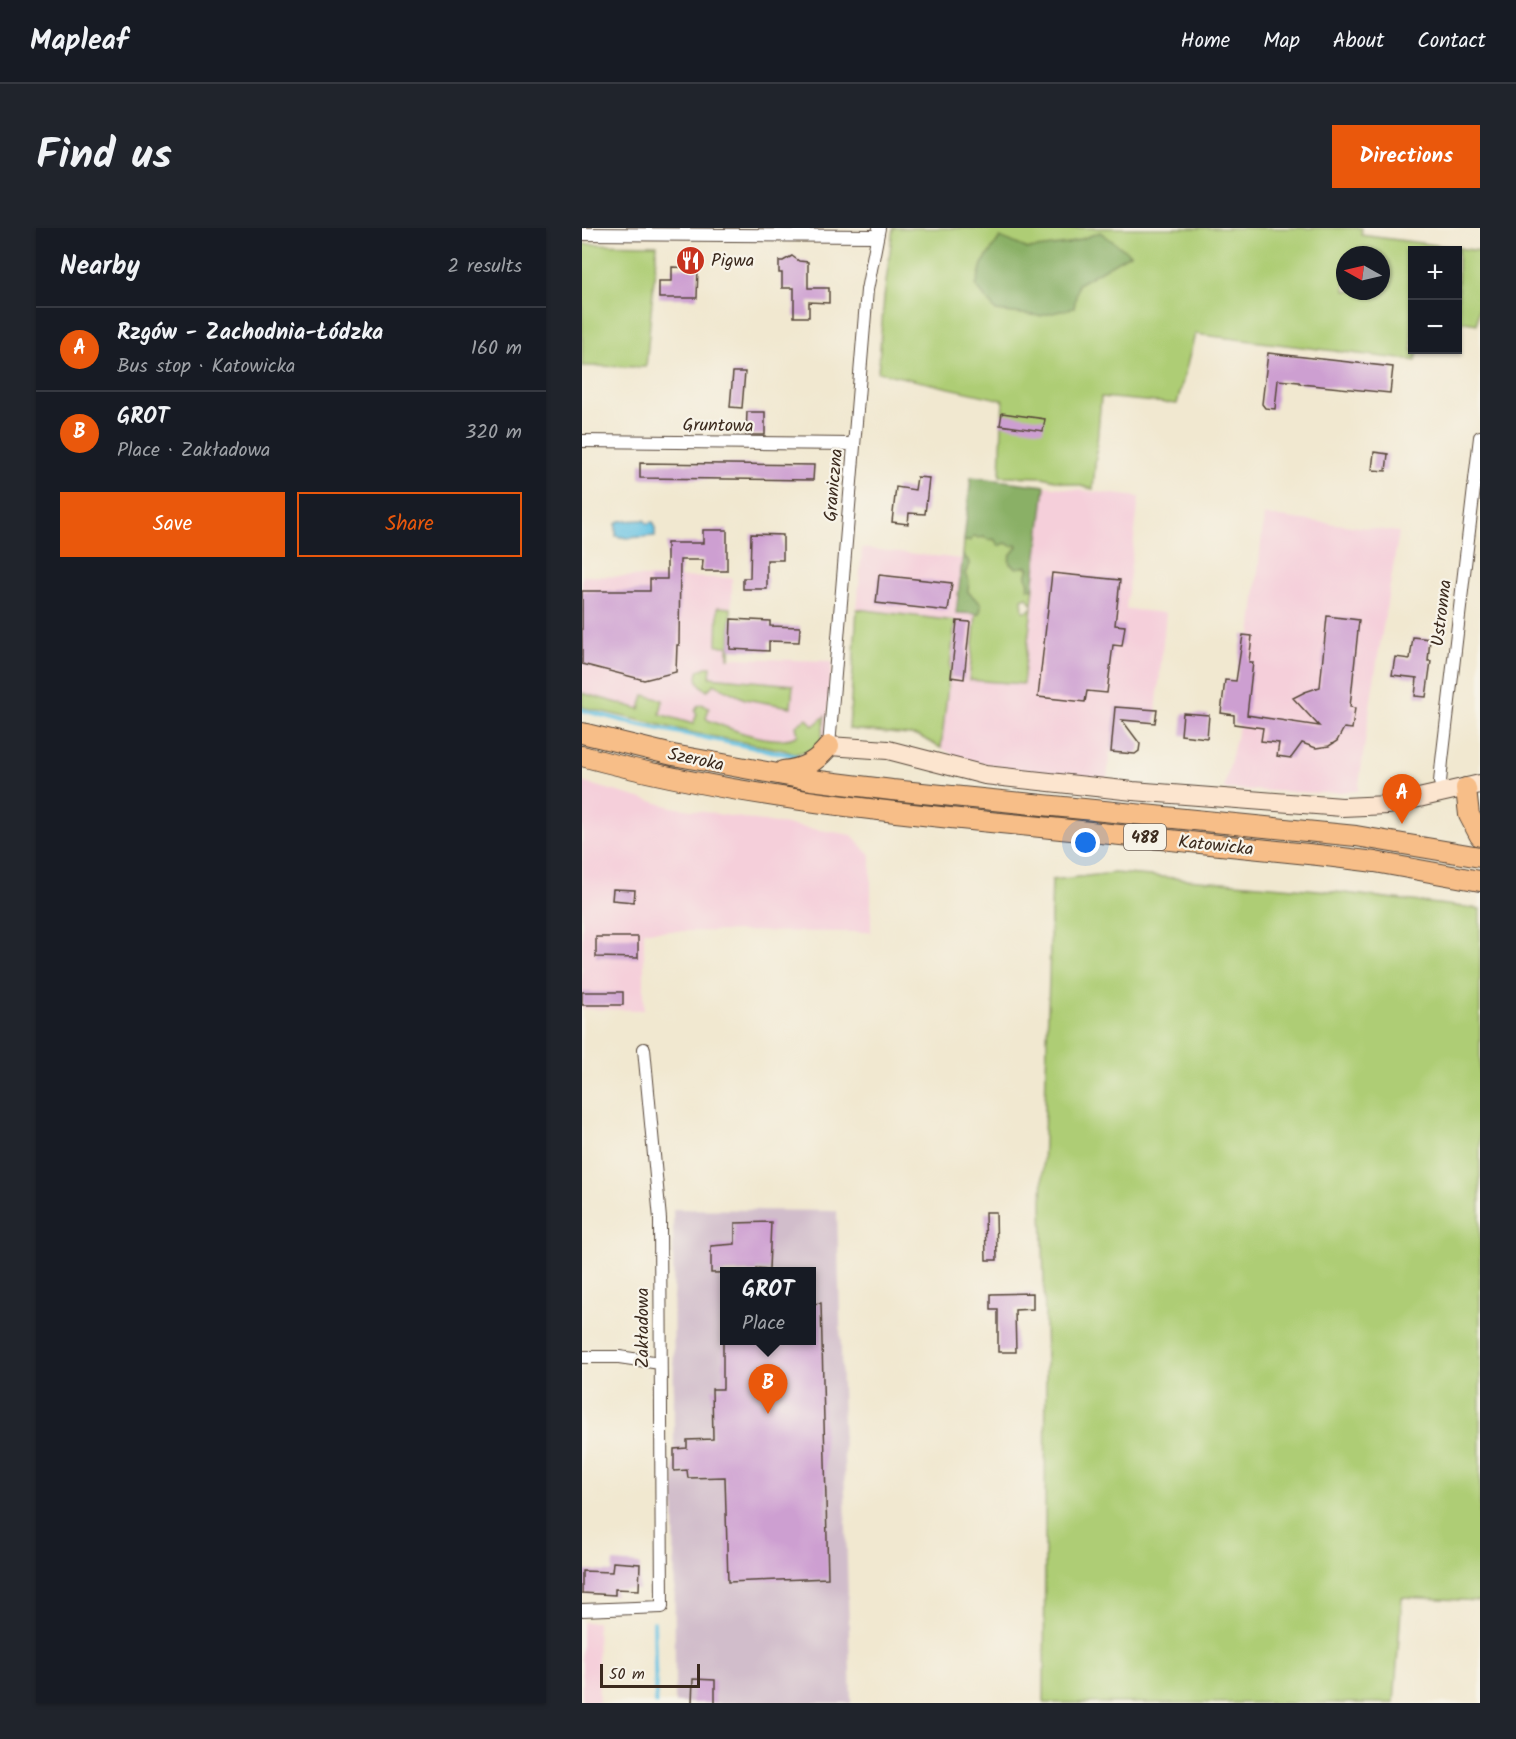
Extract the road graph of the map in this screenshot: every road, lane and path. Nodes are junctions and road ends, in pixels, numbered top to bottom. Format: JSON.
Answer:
{"nodes":[{"id":1,"x":878,"y":232,"type":"edge"},
{"id":2,"x":582,"y":234,"type":"edge"},
{"id":3,"x":1480,"y":437,"type":"edge"},
{"id":4,"x":582,"y":441,"type":"edge"},
{"id":5,"x":854,"y":444,"type":"junction"},
{"id":6,"x":582,"y":733,"type":"edge"},
{"id":7,"x":830,"y":746,"type":"junction"},
{"id":8,"x":582,"y":756,"type":"edge"},
{"id":9,"x":767,"y":772,"type":"junction"},
{"id":10,"x":811,"y":780,"type":"joint"},
{"id":11,"x":1473,"y":786,"type":"edge"},
{"id":12,"x":1444,"y":793,"type":"junction"},
{"id":13,"x":808,"y":802,"type":"joint"},
{"id":14,"x":1480,"y":836,"type":"edge"},
{"id":15,"x":1480,"y":857,"type":"edge"},
{"id":16,"x":1480,"y":881,"type":"edge"},
{"id":17,"x":644,"y":1049,"type":"dead end"},
{"id":18,"x":582,"y":1357,"type":"edge"},
{"id":19,"x":660,"y":1364,"type":"junction"},
{"id":20,"x":582,"y":1610,"type":"edge"}],
"edges":[{"from":1,"to":2,"type":"street"},
{"from":1,"to":5,"type":"street","name":"Graniczna"},
{"from":3,"to":12,"type":"street","name":"Ustronna"},
{"from":4,"to":5,"type":"street","name":"Gruntowa"},
{"from":5,"to":7,"type":"street","name":"Graniczna"},
{"from":6,"to":9,"type":"main road","name":"Szeroka","number":"488"},
{"from":7,"to":9,"type":"main road"},
{"from":7,"to":12,"type":"street"},
{"from":8,"to":13,"type":"main road","name":"Szeroka","number":"488"},
{"from":9,"to":10,"type":"main road","name":"Szeroka","number":"488"},
{"from":10,"to":15,"type":"main road","name":"Katowicka","number":"488"},
{"from":11,"to":12,"type":"street"},
{"from":11,"to":14,"type":"main road"},
{"from":13,"to":16,"type":"main road","name":"Katowicka","number":"488"},
{"from":17,"to":19,"type":"street","name":"Zakładowa"},
{"from":18,"to":19,"type":"street"},
{"from":19,"to":20,"type":"street","name":"Zakładowa"}]}
